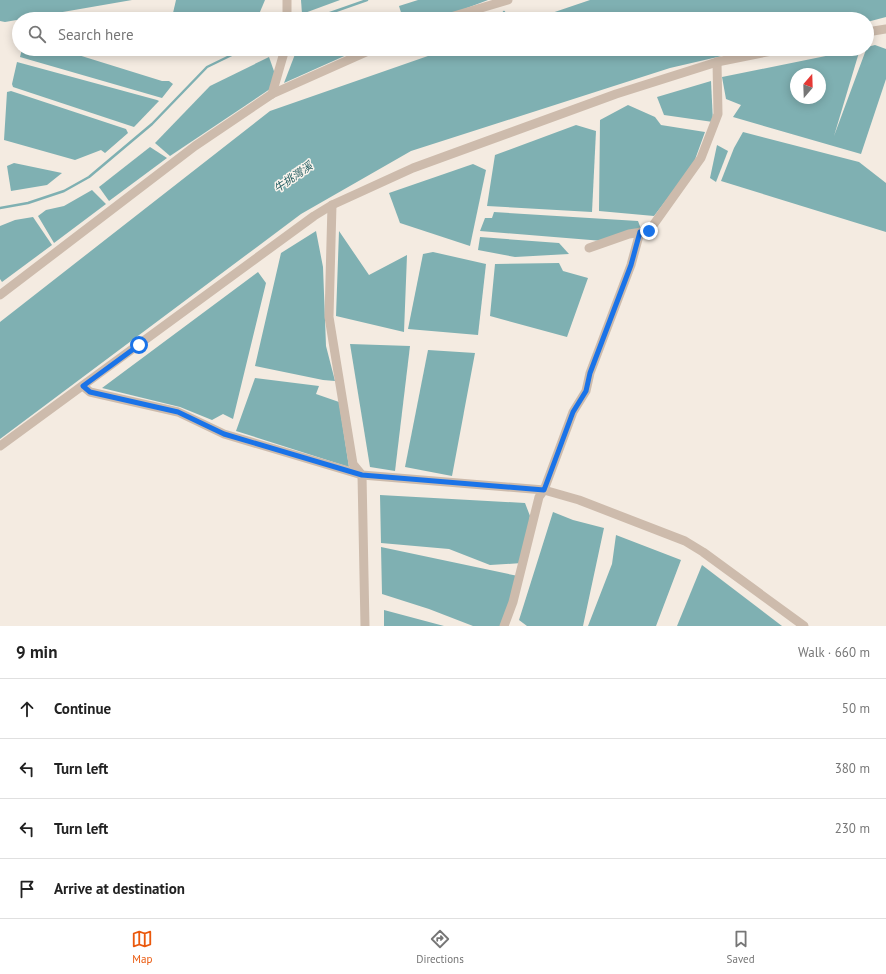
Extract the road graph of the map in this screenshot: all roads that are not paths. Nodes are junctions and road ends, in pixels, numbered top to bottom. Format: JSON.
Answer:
{"nodes":[{"id":1,"x":287,"y":0,"type":"edge"},
{"id":2,"x":508,"y":0,"type":"edge"},
{"id":3,"x":287,"y":12,"type":"edge"},
{"id":4,"x":468,"y":12,"type":"edge"},
{"id":5,"x":886,"y":29,"type":"edge"},
{"id":6,"x":874,"y":31,"type":"edge"},
{"id":7,"x":283,"y":56,"type":"edge"},
{"id":8,"x":356,"y":56,"type":"edge"},
{"id":9,"x":747,"y":56,"type":"edge"},
{"id":10,"x":717,"y":62,"type":"junction"},
{"id":11,"x":272,"y":94,"type":"junction"},
{"id":12,"x":332,"y":205,"type":"junction"},
{"id":13,"x":640,"y":232,"type":"junction"},
{"id":14,"x":589,"y":248,"type":"dead end"},
{"id":15,"x":0,"y":295,"type":"edge"},
{"id":16,"x":83,"y":386,"type":"junction"},
{"id":17,"x":0,"y":446,"type":"edge"},
{"id":18,"x":362,"y":475,"type":"junction"},
{"id":19,"x":544,"y":490,"type":"junction"},
{"id":20,"x":365,"y":626,"type":"edge"},
{"id":21,"x":504,"y":626,"type":"edge"},
{"id":22,"x":804,"y":626,"type":"edge"}],
"edges":[{"from":1,"to":3,"type":"street"},
{"from":2,"to":4,"type":"street"},
{"from":5,"to":6,"type":"street"},
{"from":7,"to":11,"type":"street"},
{"from":8,"to":11,"type":"street"},
{"from":9,"to":10,"type":"street"},
{"from":10,"to":12,"type":"street"},
{"from":10,"to":13,"type":"street"},
{"from":11,"to":15,"type":"street"},
{"from":12,"to":16,"type":"street"},
{"from":12,"to":18,"type":"street"},
{"from":13,"to":14,"type":"street"},
{"from":13,"to":19,"type":"street"},
{"from":16,"to":17,"type":"street"},
{"from":16,"to":18,"type":"street"},
{"from":18,"to":19,"type":"street"},
{"from":18,"to":20,"type":"street"},
{"from":19,"to":21,"type":"street"},
{"from":19,"to":22,"type":"street"}]}
